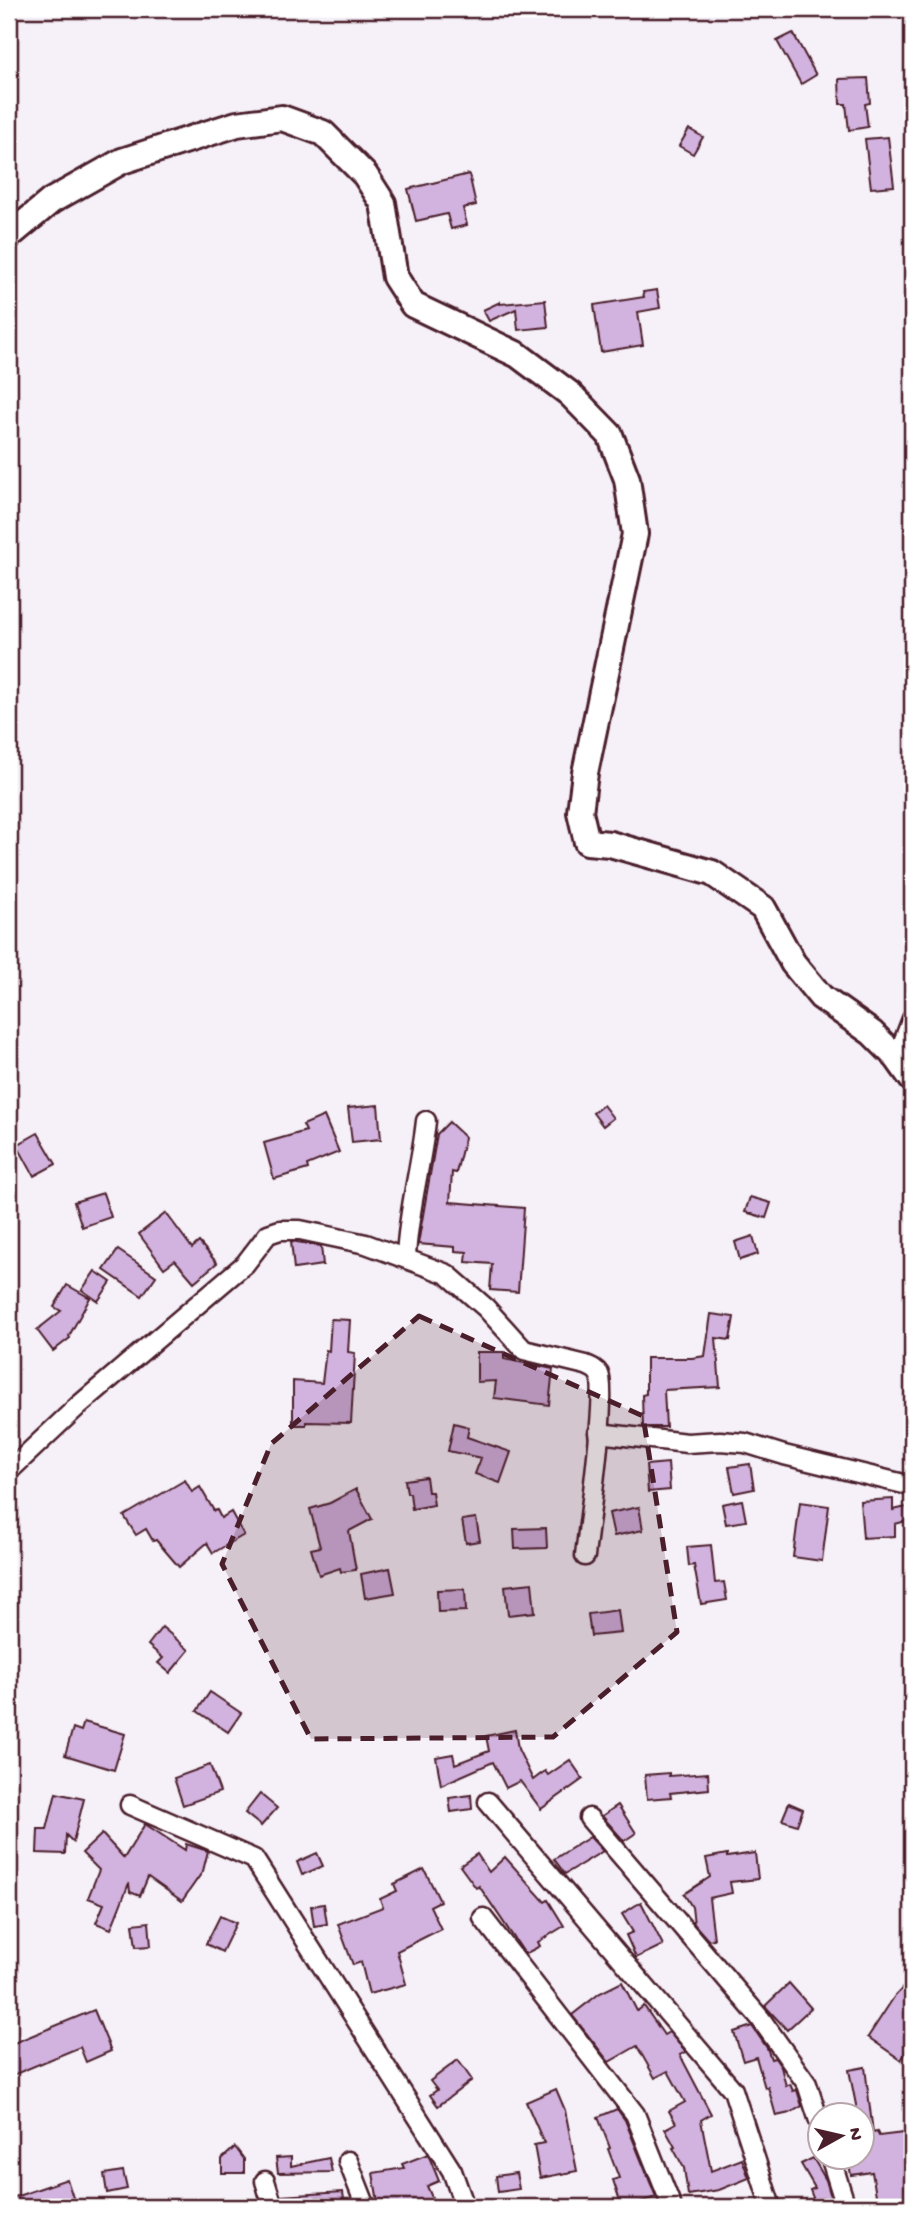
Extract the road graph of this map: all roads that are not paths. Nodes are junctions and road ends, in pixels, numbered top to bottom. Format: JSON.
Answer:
{"nodes":[{"id":1,"x":9,"y":236,"type":"edge"},
{"id":2,"x":912,"y":1019,"type":"edge"},
{"id":3,"x":897,"y":1058,"type":"junction"},
{"id":4,"x":912,"y":1079,"type":"edge"},
{"id":5,"x":426,"y":1121,"type":"dead end"},
{"id":6,"x":406,"y":1257,"type":"junction"},
{"id":7,"x":598,"y":1433,"type":"junction"},
{"id":8,"x":9,"y":1471,"type":"edge"},
{"id":9,"x":912,"y":1486,"type":"edge"},
{"id":10,"x":584,"y":1556,"type":"dead end"},
{"id":11,"x":488,"y":1802,"type":"dead end"},
{"id":12,"x":130,"y":1805,"type":"dead end"},
{"id":13,"x":589,"y":1818,"type":"dead end"},
{"id":14,"x":483,"y":1918,"type":"dead end"},
{"id":15,"x":812,"y":2100,"type":"edge"},
{"id":16,"x":348,"y":2161,"type":"dead end"},
{"id":17,"x":834,"y":2170,"type":"edge"},
{"id":18,"x":265,"y":2181,"type":"dead end"},
{"id":19,"x":273,"y":2207,"type":"edge"},
{"id":20,"x":366,"y":2207,"type":"edge"},
{"id":21,"x":465,"y":2207,"type":"edge"},
{"id":22,"x":673,"y":2207,"type":"edge"},
{"id":23,"x":771,"y":2207,"type":"edge"},
{"id":24,"x":846,"y":2207,"type":"edge"}],
"edges":[{"from":1,"to":3,"type":"main road"},
{"from":2,"to":3,"type":"street"},
{"from":3,"to":4,"type":"main road"},
{"from":5,"to":6,"type":"street"},
{"from":6,"to":7,"type":"street"},
{"from":6,"to":8,"type":"street"},
{"from":7,"to":9,"type":"street"},
{"from":7,"to":10,"type":"street"},
{"from":11,"to":23,"type":"street"},
{"from":12,"to":21,"type":"street"},
{"from":13,"to":15,"type":"street"},
{"from":14,"to":22,"type":"street"},
{"from":16,"to":20,"type":"street"},
{"from":17,"to":24,"type":"street"},
{"from":18,"to":19,"type":"street"}]}
